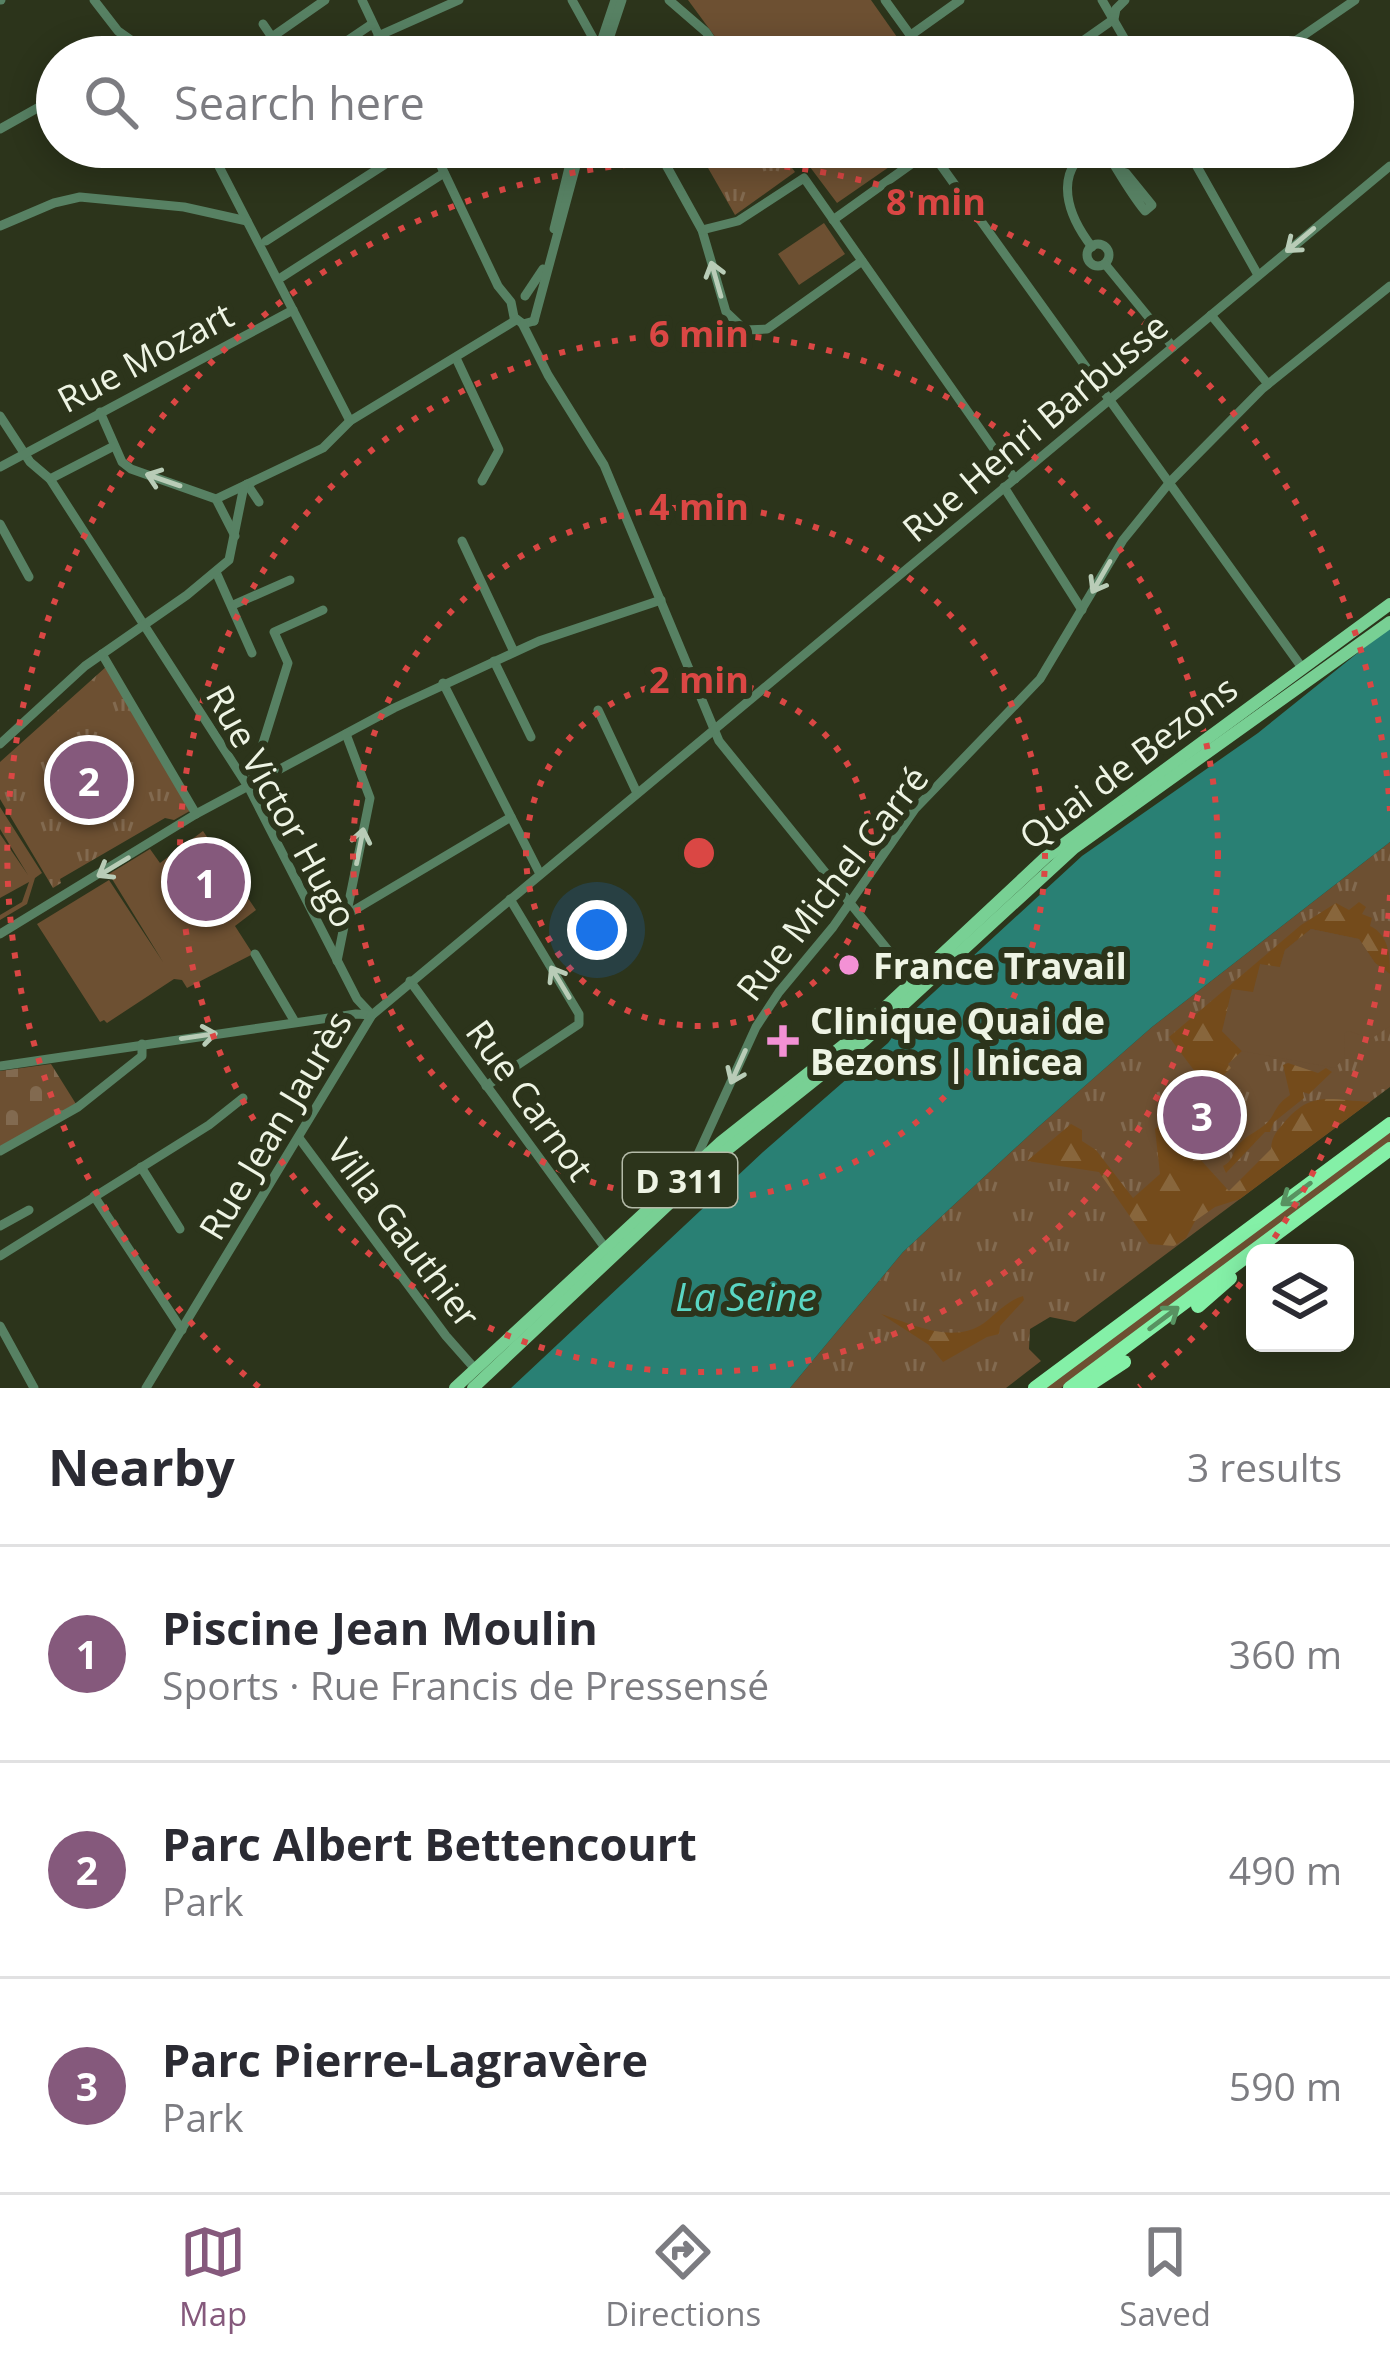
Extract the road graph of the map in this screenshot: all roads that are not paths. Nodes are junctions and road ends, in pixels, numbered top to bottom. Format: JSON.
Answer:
{"nodes":[{"id":1,"x":94,"y":0,"type":"edge"},
{"id":2,"x":325,"y":0,"type":"edge"},
{"id":3,"x":362,"y":0,"type":"edge"},
{"id":4,"x":460,"y":0,"type":"edge"},
{"id":5,"x":572,"y":0,"type":"edge"},
{"id":6,"x":619,"y":0,"type":"edge"},
{"id":7,"x":668,"y":0,"type":"edge"},
{"id":8,"x":885,"y":0,"type":"edge"},
{"id":9,"x":960,"y":0,"type":"edge"},
{"id":10,"x":1102,"y":0,"type":"edge"},
{"id":11,"x":1125,"y":0,"type":"edge"},
{"id":12,"x":1355,"y":0,"type":"edge"},
{"id":13,"x":1114,"y":20,"type":"junction"},
{"id":14,"x":263,"y":24,"type":"dead end"},
{"id":15,"x":372,"y":24,"type":"junction"},
{"id":16,"x":910,"y":35,"type":"joint"},
{"id":17,"x":125,"y":36,"type":"edge"},
{"id":18,"x":271,"y":36,"type":"edge"},
{"id":19,"x":273,"y":36,"type":"edge"},
{"id":20,"x":354,"y":36,"type":"edge"},
{"id":21,"x":378,"y":36,"type":"joint"},
{"id":22,"x":590,"y":36,"type":"edge"},
{"id":23,"x":606,"y":36,"type":"edge"},
{"id":24,"x":709,"y":36,"type":"edge"},
{"id":25,"x":1091,"y":36,"type":"edge"},
{"id":26,"x":1123,"y":36,"type":"edge"},
{"id":27,"x":1303,"y":36,"type":"edge"},
{"id":28,"x":36,"y":109,"type":"edge"},
{"id":29,"x":0,"y":129,"type":"edge"},
{"id":30,"x":1390,"y":166,"type":"edge"},
{"id":31,"x":220,"y":168,"type":"edge"},
{"id":32,"x":379,"y":168,"type":"edge"},
{"id":33,"x":442,"y":168,"type":"edge"},
{"id":34,"x":571,"y":168,"type":"edge"},
{"id":35,"x":573,"y":168,"type":"edge"},
{"id":36,"x":668,"y":168,"type":"edge"},
{"id":37,"x":908,"y":168,"type":"edge"},
{"id":38,"x":947,"y":168,"type":"edge"},
{"id":39,"x":1073,"y":168,"type":"edge"},
{"id":40,"x":1117,"y":168,"type":"edge"},
{"id":41,"x":1198,"y":168,"type":"edge"},
{"id":42,"x":1119,"y":171,"type":"dead end"},
{"id":43,"x":444,"y":172,"type":"junction"},
{"id":44,"x":833,"y":220,"type":"junction"},
{"id":45,"x":247,"y":221,"type":"junction"},
{"id":46,"x":0,"y":226,"type":"edge"},
{"id":47,"x":702,"y":230,"type":"junction"},
{"id":48,"x":263,"y":243,"type":"junction"},
{"id":49,"x":862,"y":261,"type":"junction"},
{"id":50,"x":1258,"y":275,"type":"junction"},
{"id":51,"x":280,"y":279,"type":"junction"},
{"id":52,"x":1390,"y":286,"type":"edge"},
{"id":53,"x":516,"y":298,"type":"junction"},
{"id":54,"x":538,"y":303,"type":"junction"},
{"id":55,"x":293,"y":310,"type":"junction"},
{"id":56,"x":1211,"y":315,"type":"junction"},
{"id":57,"x":534,"y":321,"type":"junction"},
{"id":58,"x":519,"y":322,"type":"junction"},
{"id":59,"x":1173,"y":347,"type":"junction"},
{"id":60,"x":536,"y":350,"type":"junction"},
{"id":61,"x":456,"y":358,"type":"junction"},
{"id":62,"x":1268,"y":384,"type":"junction"},
{"id":63,"x":1110,"y":400,"type":"junction"},
{"id":64,"x":100,"y":412,"type":"junction"},
{"id":65,"x":0,"y":416,"type":"edge"},
{"id":66,"x":350,"y":422,"type":"junction"},
{"id":67,"x":114,"y":446,"type":"junction"},
{"id":68,"x":23,"y":453,"type":"junction"},
{"id":69,"x":0,"y":467,"type":"edge"},
{"id":70,"x":50,"y":479,"type":"junction"},
{"id":71,"x":1015,"y":479,"type":"junction"},
{"id":72,"x":482,"y":481,"type":"dead end"},
{"id":73,"x":1170,"y":482,"type":"junction"},
{"id":74,"x":245,"y":485,"type":"junction"},
{"id":75,"x":1004,"y":488,"type":"junction"},
{"id":76,"x":216,"y":499,"type":"junction"},
{"id":77,"x":259,"y":502,"type":"dead end"},
{"id":78,"x":0,"y":524,"type":"edge"},
{"id":79,"x":235,"y":537,"type":"junction"},
{"id":80,"x":462,"y":541,"type":"dead end"},
{"id":81,"x":216,"y":572,"type":"junction"},
{"id":82,"x":29,"y":577,"type":"dead end"},
{"id":83,"x":290,"y":580,"type":"dead end"},
{"id":84,"x":1390,"y":599,"type":"edge"},
{"id":85,"x":661,"y":600,"type":"junction"},
{"id":86,"x":233,"y":605,"type":"junction"},
{"id":87,"x":322,"y":610,"type":"dead end"},
{"id":88,"x":1082,"y":610,"type":"junction"},
{"id":89,"x":1390,"y":622,"type":"edge"},
{"id":90,"x":142,"y":623,"type":"junction"},
{"id":91,"x":514,"y":652,"type":"junction"},
{"id":92,"x":102,"y":653,"type":"junction"},
{"id":93,"x":252,"y":653,"type":"dead end"},
{"id":94,"x":494,"y":662,"type":"junction"},
{"id":95,"x":1330,"y":668,"type":"junction"},
{"id":96,"x":1303,"y":669,"type":"junction"},
{"id":97,"x":443,"y":683,"type":"junction"},
{"id":98,"x":1289,"y":698,"type":"junction"},
{"id":99,"x":598,"y":710,"type":"dead end"},
{"id":100,"x":713,"y":730,"type":"junction"},
{"id":101,"x":346,"y":734,"type":"junction"},
{"id":102,"x":531,"y":737,"type":"dead end"},
{"id":103,"x":0,"y":744,"type":"edge"},
{"id":104,"x":249,"y":788,"type":"junction"},
{"id":105,"x":637,"y":793,"type":"junction"},
{"id":106,"x":196,"y":814,"type":"junction"},
{"id":107,"x":511,"y":817,"type":"junction"},
{"id":108,"x":540,"y":874,"type":"junction"},
{"id":109,"x":510,"y":899,"type":"junction"},
{"id":110,"x":850,"y":901,"type":"junction"},
{"id":111,"x":346,"y":915,"type":"junction"},
{"id":112,"x":0,"y":934,"type":"edge"},
{"id":113,"x":254,"y":954,"type":"dead end"},
{"id":114,"x":337,"y":961,"type":"junction"},
{"id":115,"x":410,"y":982,"type":"junction"},
{"id":116,"x":918,"y":985,"type":"junction"},
{"id":117,"x":372,"y":1015,"type":"junction"},
{"id":118,"x":295,"y":1022,"type":"junction"},
{"id":119,"x":142,"y":1044,"type":"junction"},
{"id":120,"x":0,"y":1066,"type":"edge"},
{"id":121,"x":486,"y":1086,"type":"junction"},
{"id":122,"x":243,"y":1098,"type":"dead end"},
{"id":123,"x":1390,"y":1124,"type":"edge"},
{"id":124,"x":299,"y":1138,"type":"junction"},
{"id":125,"x":1390,"y":1150,"type":"edge"},
{"id":126,"x":0,"y":1151,"type":"edge"},
{"id":127,"x":141,"y":1167,"type":"junction"},
{"id":128,"x":691,"y":1169,"type":"junction"},
{"id":129,"x":94,"y":1196,"type":"junction"},
{"id":130,"x":29,"y":1210,"type":"dead end"},
{"id":131,"x":0,"y":1226,"type":"edge"},
{"id":132,"x":180,"y":1229,"type":"dead end"},
{"id":133,"x":1263,"y":1244,"type":"edge"},
{"id":134,"x":607,"y":1249,"type":"junction"},
{"id":135,"x":0,"y":1256,"type":"edge"},
{"id":136,"x":1246,"y":1257,"type":"edge"},
{"id":137,"x":1246,"y":1265,"type":"edge"},
{"id":138,"x":1198,"y":1306,"type":"dead end"},
{"id":139,"x":0,"y":1327,"type":"edge"},
{"id":140,"x":182,"y":1330,"type":"junction"},
{"id":141,"x":1124,"y":1362,"type":"dead end"},
{"id":142,"x":471,"y":1365,"type":"junction"},
{"id":143,"x":34,"y":1388,"type":"edge"},
{"id":144,"x":146,"y":1388,"type":"edge"},
{"id":145,"x":455,"y":1388,"type":"edge"},
{"id":146,"x":473,"y":1388,"type":"edge"},
{"id":147,"x":1035,"y":1388,"type":"edge"},
{"id":148,"x":1070,"y":1388,"type":"edge"},
{"id":149,"x":1084,"y":1388,"type":"edge"}],
"edges":[{"from":1,"to":17,"type":"street"},
{"from":2,"to":19,"type":"street"},
{"from":3,"to":15,"type":"street"},
{"from":4,"to":21,"type":"street"},
{"from":5,"to":22,"type":"street"},
{"from":6,"to":23,"type":"street"},
{"from":7,"to":24,"type":"street"},
{"from":8,"to":16,"type":"street"},
{"from":9,"to":16,"type":"street"},
{"from":10,"to":13,"type":"street"},
{"from":11,"to":13,"type":"street"},
{"from":12,"to":27,"type":"street"},
{"from":13,"to":25,"type":"street"},
{"from":13,"to":26,"type":"street"},
{"from":14,"to":18,"type":"street"},
{"from":15,"to":20,"type":"street"},
{"from":15,"to":21,"type":"street"},
{"from":28,"to":29,"type":"street"},
{"from":30,"to":50,"type":"street","name":"Rue Henri Barbusse","one_way":true},
{"from":31,"to":45,"type":"street"},
{"from":32,"to":48,"type":"street"},
{"from":33,"to":43,"type":"street"},
{"from":34,"to":53,"type":"street"},
{"from":35,"to":54,"type":"street"},
{"from":36,"to":47,"type":"street"},
{"from":37,"to":44,"type":"street"},
{"from":38,"to":63,"type":"street"},
{"from":39,"to":59,"type":"street"},
{"from":40,"to":42,"type":"street"},
{"from":41,"to":50,"type":"street"},
{"from":43,"to":51,"type":"street"},
{"from":43,"to":53,"type":"street"},
{"from":44,"to":47,"type":"street"},
{"from":44,"to":49,"type":"street"},
{"from":45,"to":46,"type":"street"},
{"from":45,"to":48,"type":"street"},
{"from":49,"to":47,"type":"street","one_way":true},
{"from":48,"to":51,"type":"street"},
{"from":49,"to":71,"type":"street"},
{"from":50,"to":56,"type":"street","name":"Rue Henri Barbusse"},
{"from":51,"to":55,"type":"street"},
{"from":52,"to":62,"type":"street","name":"Rue Michel Carré"},
{"from":53,"to":54,"type":"street"},
{"from":53,"to":58,"type":"street"},
{"from":54,"to":57,"type":"street"},
{"from":55,"to":64,"type":"street","name":"Rue Mozart"},
{"from":55,"to":66,"type":"street"},
{"from":56,"to":59,"type":"street","name":"Rue Henri Barbusse"},
{"from":56,"to":62,"type":"street"},
{"from":57,"to":58,"type":"street"},
{"from":57,"to":60,"type":"street"},
{"from":58,"to":60,"type":"street"},
{"from":58,"to":61,"type":"street"},
{"from":59,"to":63,"type":"street","name":"Rue Henri Barbusse"},
{"from":60,"to":85,"type":"street"},
{"from":61,"to":66,"type":"street"},
{"from":61,"to":72,"type":"street"},
{"from":62,"to":73,"type":"street","name":"Rue Michel Carré"},
{"from":63,"to":71,"type":"street","name":"Rue Henri Barbusse"},
{"from":63,"to":73,"type":"street"},
{"from":64,"to":67,"type":"street"},
{"from":64,"to":68,"type":"street","name":"Rue Mozart"},
{"from":65,"to":68,"type":"street","name":"Rue Victor Hugo"},
{"from":66,"to":74,"type":"street"},
{"from":67,"to":70,"type":"street"},
{"from":76,"to":67,"type":"street","one_way":true},
{"from":68,"to":69,"type":"street","name":"Rue Mozart"},
{"from":68,"to":70,"type":"street","name":"Rue Victor Hugo"},
{"from":70,"to":90,"type":"street","name":"Rue Victor Hugo"},
{"from":71,"to":75,"type":"street","name":"Rue Henri Barbusse"},
{"from":73,"to":88,"type":"street","name":"Rue Michel Carré","one_way":true},
{"from":73,"to":96,"type":"street"},
{"from":74,"to":76,"type":"street"},
{"from":74,"to":77,"type":"street"},
{"from":74,"to":79,"type":"street"},
{"from":75,"to":88,"type":"street"},
{"from":75,"to":100,"type":"street","name":"Rue Henri Barbusse"},
{"from":76,"to":79,"type":"street"},
{"from":78,"to":82,"type":"street"},
{"from":79,"to":81,"type":"street"},
{"from":80,"to":91,"type":"street"},
{"from":81,"to":86,"type":"street"},
{"from":81,"to":90,"type":"street"},
{"from":83,"to":86,"type":"street"},
{"from":84,"to":96,"type":"main road","name":"Quai de Bezons","number":"D 311"},
{"from":85,"to":91,"type":"street"},
{"from":85,"to":100,"type":"street"},
{"from":86,"to":93,"type":"street"},
{"from":87,"to":104,"type":"street"},
{"from":88,"to":110,"type":"street","name":"Rue Michel Carré"},
{"from":89,"to":95,"type":"main road","name":"Quai de Bezons","number":"D 311"},
{"from":90,"to":92,"type":"street"},
{"from":90,"to":104,"type":"street","name":"Rue Victor Hugo"},
{"from":91,"to":94,"type":"street"},
{"from":92,"to":103,"type":"street"},
{"from":92,"to":106,"type":"street"},
{"from":94,"to":97,"type":"street"},
{"from":94,"to":102,"type":"street"},
{"from":95,"to":96,"type":"main road"},
{"from":95,"to":98,"type":"main road","name":"Quai de Bezons","number":"D 311"},
{"from":96,"to":98,"type":"main road"},
{"from":96,"to":116,"type":"main road","name":"Quai de Bezons","number":"D 311"},
{"from":97,"to":101,"type":"street"},
{"from":97,"to":107,"type":"street"},
{"from":98,"to":116,"type":"main road","name":"Quai de Bezons","number":"D 311"},
{"from":99,"to":105,"type":"street"},
{"from":100,"to":105,"type":"street","name":"Rue Henri Barbusse"},
{"from":100,"to":110,"type":"street"},
{"from":101,"to":104,"type":"street"},
{"from":111,"to":101,"type":"street","one_way":true},
{"from":104,"to":106,"type":"street"},
{"from":104,"to":114,"type":"street","name":"Rue Victor Hugo"},
{"from":105,"to":108,"type":"street","name":"Rue Jean Jaurès"},
{"from":106,"to":112,"type":"street","one_way":true},
{"from":107,"to":108,"type":"street"},
{"from":107,"to":111,"type":"street"},
{"from":108,"to":109,"type":"street","name":"Rue Jean Jaurès"},
{"from":109,"to":115,"type":"street","name":"Rue Jean Jaurès"},
{"from":121,"to":109,"type":"street","one_way":true},
{"from":110,"to":116,"type":"street"},
{"from":110,"to":128,"type":"street","name":"Rue Michel Carré","one_way":true},
{"from":111,"to":114,"type":"street"},
{"from":113,"to":118,"type":"street"},
{"from":114,"to":117,"type":"street","name":"Rue Victor Hugo"},
{"from":115,"to":117,"type":"street","name":"Rue Jean Jaurès"},
{"from":115,"to":121,"type":"street","name":"Rue Carnot"},
{"from":116,"to":128,"type":"main road","number":"D 311"},
{"from":116,"to":146,"type":"main road","number":"D 311"},
{"from":117,"to":118,"type":"street"},
{"from":117,"to":124,"type":"street","name":"Rue Jean Jaurès"},
{"from":119,"to":118,"type":"street","one_way":true},
{"from":119,"to":120,"type":"street"},
{"from":119,"to":126,"type":"street"},
{"from":121,"to":134,"type":"street","name":"Rue Carnot"},
{"from":122,"to":127,"type":"street"},
{"from":123,"to":147,"type":"highway","one_way":true},
{"from":124,"to":140,"type":"street","name":"Rue Jean Jaurès"},
{"from":124,"to":142,"type":"street","name":"Villa Gauthier"},
{"from":125,"to":133,"type":"highway"},
{"from":127,"to":129,"type":"street"},
{"from":127,"to":132,"type":"street"},
{"from":128,"to":134,"type":"main road","number":"D 311"},
{"from":129,"to":135,"type":"street"},
{"from":129,"to":140,"type":"street"},
{"from":130,"to":131,"type":"street"},
{"from":134,"to":142,"type":"main road","number":"D 311"},
{"from":148,"to":136,"type":"highway","one_way":true},
{"from":137,"to":138,"type":"highway"},
{"from":139,"to":143,"type":"street"},
{"from":140,"to":144,"type":"street","name":"Rue Jean Jaurès"},
{"from":141,"to":149,"type":"highway"},
{"from":142,"to":145,"type":"main road","number":"D 311"}]}
